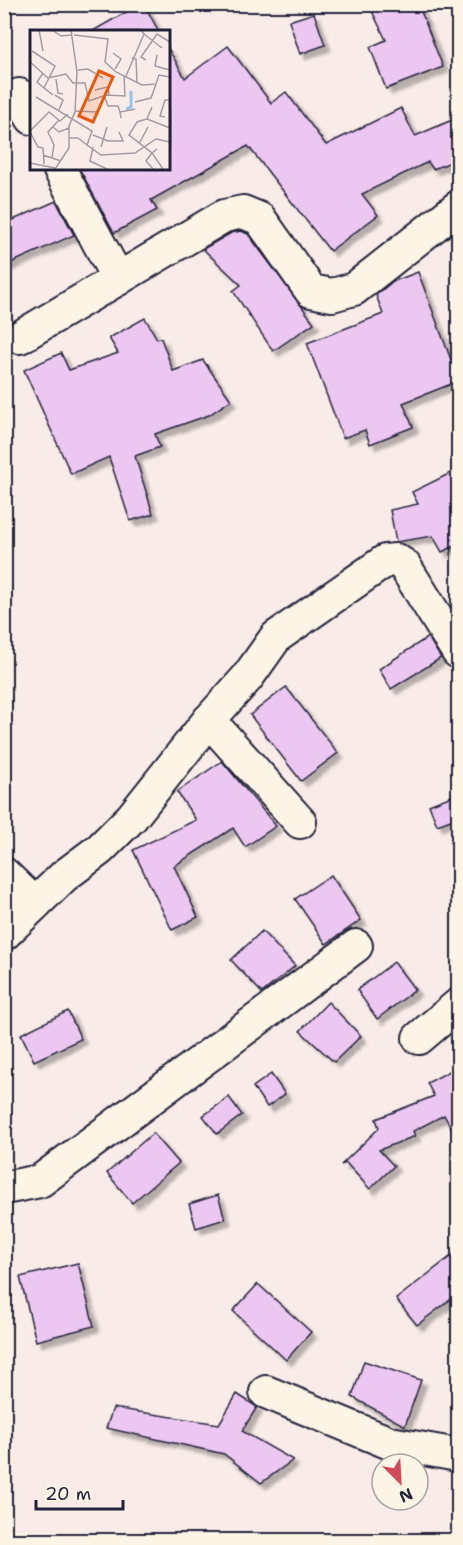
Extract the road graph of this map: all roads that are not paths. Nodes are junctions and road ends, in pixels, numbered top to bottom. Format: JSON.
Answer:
{"nodes":[{"id":1,"x":60,"y":170,"type":"edge"},
{"id":2,"x":459,"y":207,"type":"edge"},
{"id":3,"x":118,"y":279,"type":"junction"},
{"id":4,"x":20,"y":337,"type":"dead end"},
{"id":5,"x":459,"y":652,"type":"edge"},
{"id":6,"x":209,"y":720,"type":"junction"},
{"id":7,"x":300,"y":822,"type":"dead end"},
{"id":8,"x":4,"y":874,"type":"edge"},
{"id":9,"x":35,"y":904,"type":"junction"},
{"id":10,"x":4,"y":934,"type":"edge"},
{"id":11,"x":356,"y":946,"type":"dead end"},
{"id":12,"x":459,"y":1005,"type":"edge"},
{"id":13,"x":419,"y":1038,"type":"dead end"},
{"id":14,"x":4,"y":1188,"type":"edge"},
{"id":15,"x":266,"y":1392,"type":"dead end"},
{"id":16,"x":459,"y":1455,"type":"edge"}],
"edges":[{"from":1,"to":3,"type":"street"},
{"from":2,"to":3,"type":"street"},
{"from":3,"to":4,"type":"street"},
{"from":5,"to":6,"type":"street"},
{"from":6,"to":7,"type":"street"},
{"from":6,"to":9,"type":"street"},
{"from":8,"to":9,"type":"street"},
{"from":9,"to":10,"type":"street"},
{"from":11,"to":14,"type":"street"},
{"from":12,"to":13,"type":"street"},
{"from":15,"to":16,"type":"street"}]}
